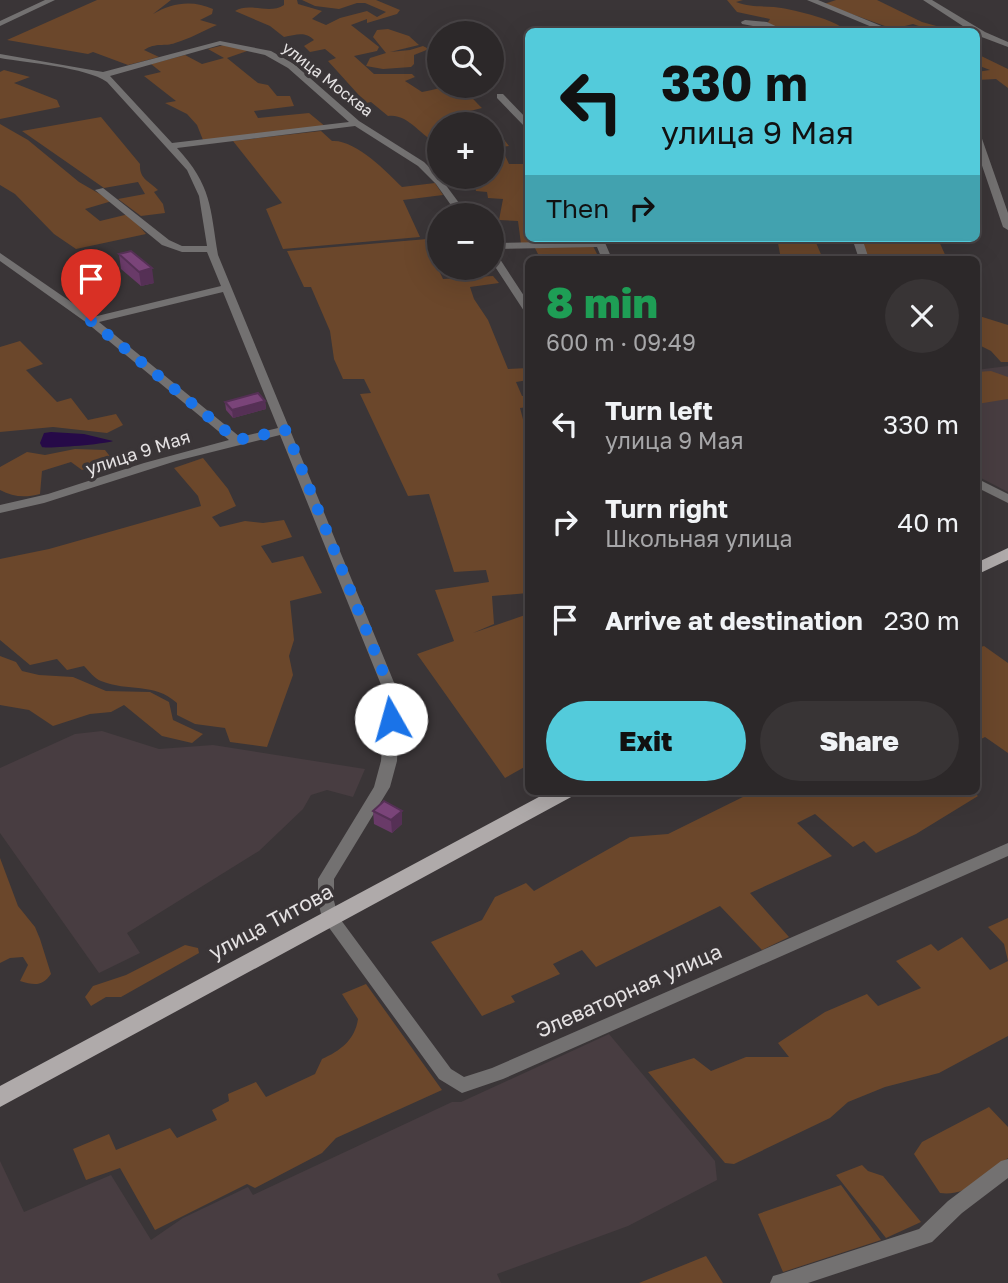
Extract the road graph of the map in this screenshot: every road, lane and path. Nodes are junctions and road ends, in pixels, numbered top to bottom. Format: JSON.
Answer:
{"nodes":[{"id":1,"x":51,"y":0,"type":"edge"},
{"id":2,"x":811,"y":0,"type":"edge"},
{"id":3,"x":927,"y":0,"type":"edge"},
{"id":4,"x":745,"y":22,"type":"dead end"},
{"id":5,"x":0,"y":24,"type":"edge"},
{"id":6,"x":774,"y":28,"type":"edge"},
{"id":7,"x":882,"y":28,"type":"edge"},
{"id":8,"x":970,"y":28,"type":"edge"},
{"id":9,"x":980,"y":34,"type":"edge"},
{"id":10,"x":1008,"y":45,"type":"edge"},
{"id":11,"x":0,"y":56,"type":"edge"},
{"id":12,"x":103,"y":75,"type":"junction"},
{"id":13,"x":502,"y":98,"type":"edge"},
{"id":14,"x":525,"y":122,"type":"edge"},
{"id":15,"x":356,"y":123,"type":"junction"},
{"id":16,"x":171,"y":146,"type":"junction"},
{"id":17,"x":980,"y":148,"type":"edge"},
{"id":18,"x":100,"y":190,"type":"dead end"},
{"id":19,"x":454,"y":203,"type":"edge"},
{"id":20,"x":1008,"y":227,"type":"edge"},
{"id":21,"x":577,"y":242,"type":"edge"},
{"id":22,"x":504,"y":245,"type":"edge"},
{"id":23,"x":212,"y":249,"type":"junction"},
{"id":24,"x":0,"y":256,"type":"edge"},
{"id":25,"x":504,"y":274,"type":"edge"},
{"id":26,"x":228,"y":288,"type":"junction"},
{"id":27,"x":525,"y":305,"type":"edge"},
{"id":28,"x":91,"y":321,"type":"junction"},
{"id":29,"x":286,"y":430,"type":"junction"},
{"id":30,"x":237,"y":440,"type":"junction"},
{"id":31,"x":980,"y":484,"type":"edge"},
{"id":32,"x":1008,"y":499,"type":"edge"},
{"id":33,"x":0,"y":509,"type":"edge"},
{"id":34,"x":1008,"y":553,"type":"edge"},
{"id":35,"x":980,"y":568,"type":"edge"},
{"id":36,"x":559,"y":795,"type":"edge"},
{"id":37,"x":1008,"y":849,"type":"edge"},
{"id":38,"x":330,"y":918,"type":"junction"},
{"id":39,"x":0,"y":1097,"type":"edge"},
{"id":40,"x":1008,"y":1167,"type":"edge"},
{"id":41,"x":780,"y":1283,"type":"edge"}],
"edges":[{"from":1,"to":5,"type":"street"},
{"from":2,"to":7,"type":"street"},
{"from":3,"to":8,"type":"street"},
{"from":4,"to":6,"type":"street"},
{"from":9,"to":10,"type":"street"},
{"from":11,"to":12,"type":"street"},
{"from":12,"to":15,"type":"street","name":"улица Москва"},
{"from":12,"to":16,"type":"street"},
{"from":13,"to":14,"type":"street"},
{"from":15,"to":16,"type":"street"},
{"from":15,"to":19,"type":"street","name":"улица Москва"},
{"from":16,"to":23,"type":"street"},
{"from":17,"to":20,"type":"street"},
{"from":18,"to":23,"type":"street"},
{"from":21,"to":22,"type":"street"},
{"from":23,"to":26,"type":"street"},
{"from":24,"to":28,"type":"street"},
{"from":25,"to":27,"type":"street"},
{"from":26,"to":28,"type":"street"},
{"from":26,"to":29,"type":"street"},
{"from":28,"to":30,"type":"street"},
{"from":29,"to":30,"type":"street","name":"улица 9 Мая"},
{"from":29,"to":38,"type":"street"},
{"from":30,"to":33,"type":"street","name":"улица 9 Мая"},
{"from":31,"to":32,"type":"street"},
{"from":34,"to":35,"type":"main road"},
{"from":36,"to":38,"type":"main road","name":"улица Титова"},
{"from":37,"to":38,"type":"street","name":"Элеваторная улица"},
{"from":38,"to":39,"type":"main road","name":"улица Титова"},
{"from":40,"to":41,"type":"street"}]}
